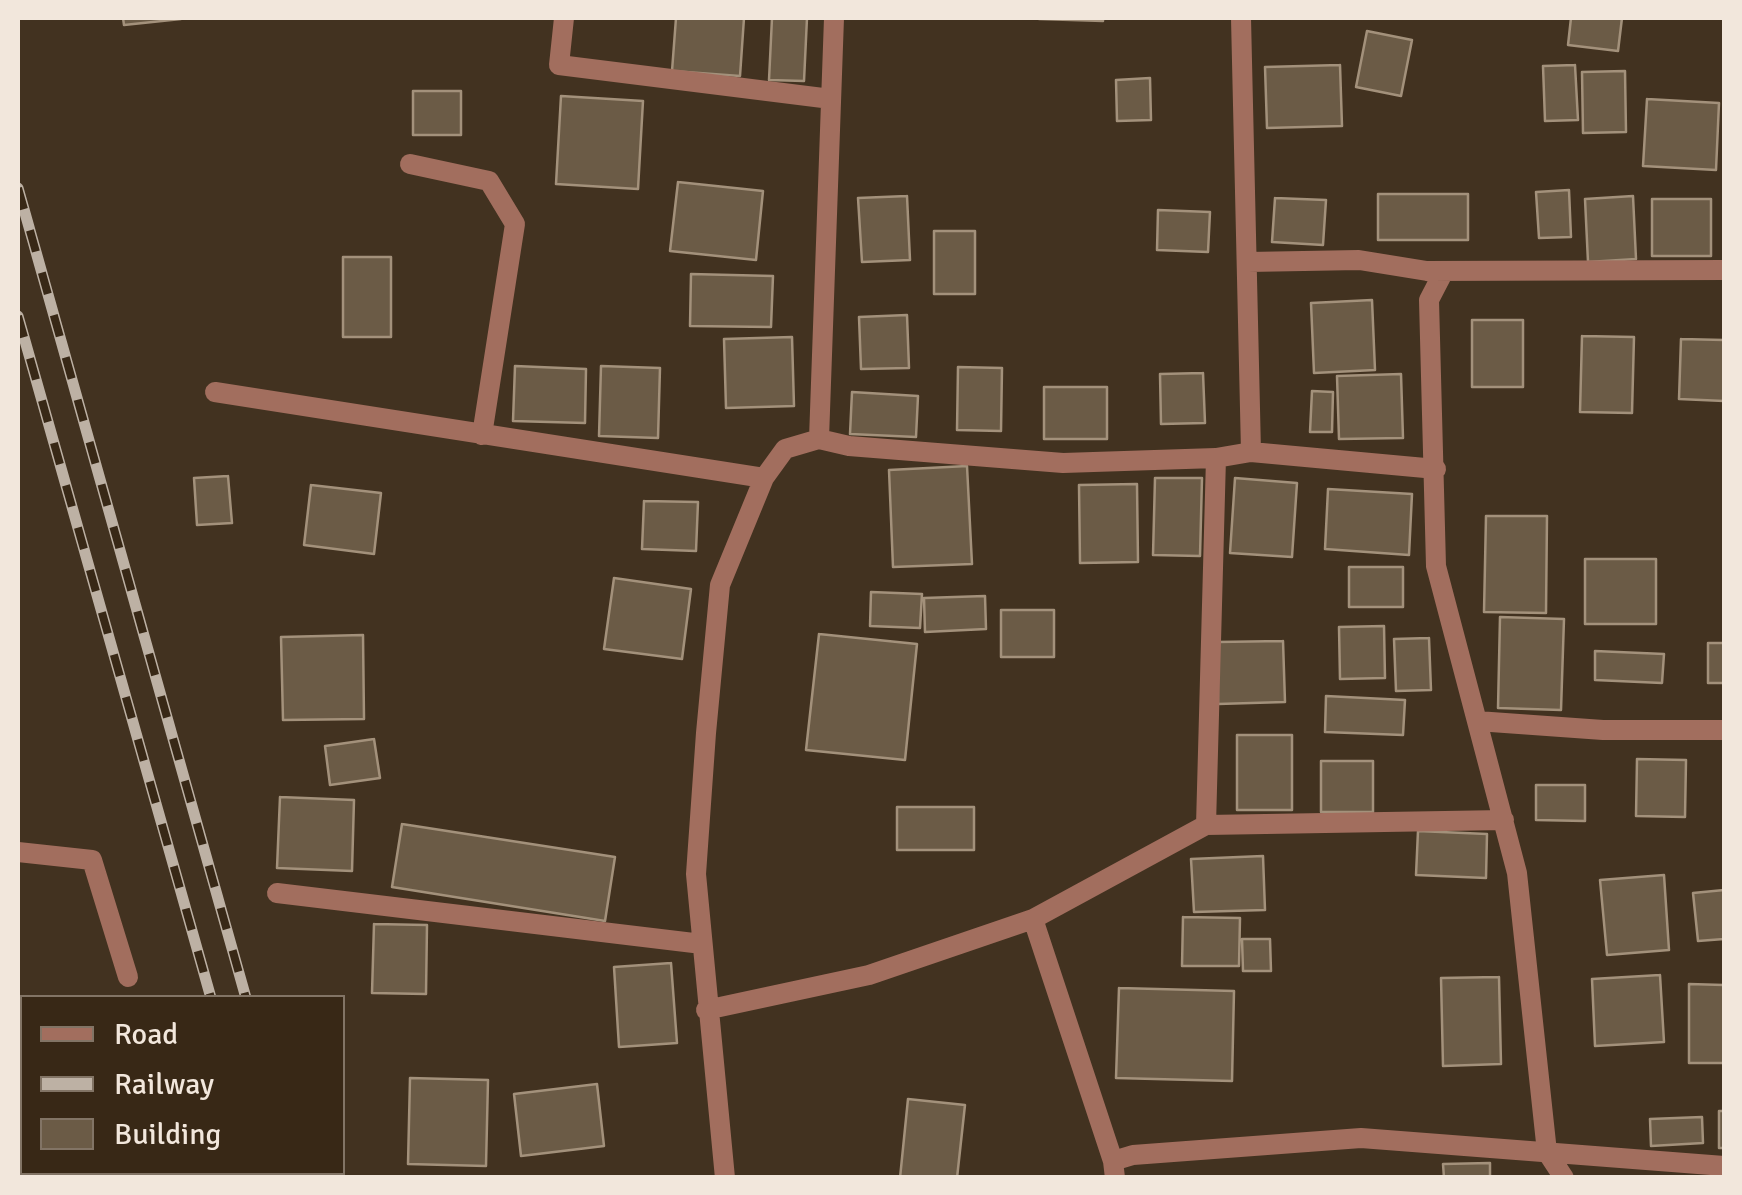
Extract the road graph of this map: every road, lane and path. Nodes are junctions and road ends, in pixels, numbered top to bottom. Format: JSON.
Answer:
{"nodes":[{"id":1,"x":564,"y":18,"type":"edge"},
{"id":2,"x":834,"y":18,"type":"edge"},
{"id":3,"x":1241,"y":18,"type":"edge"},
{"id":4,"x":832,"y":99,"type":"junction"},
{"id":5,"x":410,"y":164,"type":"dead end"},
{"id":6,"x":1248,"y":262,"type":"junction"},
{"id":7,"x":1428,"y":270,"type":"junction"},
{"id":8,"x":1724,"y":270,"type":"edge"},
{"id":9,"x":214,"y":392,"type":"dead end"},
{"id":10,"x":482,"y":435,"type":"junction"},
{"id":11,"x":819,"y":438,"type":"junction"},
{"id":12,"x":1251,"y":452,"type":"junction"},
{"id":13,"x":1216,"y":458,"type":"junction"},
{"id":14,"x":1436,"y":469,"type":"junction"},
{"id":15,"x":764,"y":478,"type":"junction"},
{"id":16,"x":1477,"y":721,"type":"junction"},
{"id":17,"x":1724,"y":730,"type":"edge"},
{"id":18,"x":1504,"y":820,"type":"junction"},
{"id":19,"x":1206,"y":824,"type":"junction"},
{"id":20,"x":18,"y":852,"type":"edge"},
{"id":21,"x":277,"y":893,"type":"dead end"},
{"id":22,"x":1034,"y":919,"type":"junction"},
{"id":23,"x":702,"y":944,"type":"junction"},
{"id":24,"x":128,"y":977,"type":"dead end"},
{"id":25,"x":706,"y":1010,"type":"junction"},
{"id":26,"x":1548,"y":1152,"type":"junction"},
{"id":27,"x":1724,"y":1166,"type":"edge"},
{"id":28,"x":1114,"y":1169,"type":"edge"},
{"id":29,"x":724,"y":1178,"type":"edge"},
{"id":30,"x":1564,"y":1178,"type":"edge"}],
"edges":[{"from":1,"to":4,"type":"street"},
{"from":2,"to":4,"type":"street"},
{"from":3,"to":6,"type":"street"},
{"from":4,"to":11,"type":"street"},
{"from":5,"to":10,"type":"street"},
{"from":6,"to":7,"type":"street"},
{"from":6,"to":12,"type":"street"},
{"from":7,"to":8,"type":"street"},
{"from":7,"to":14,"type":"street"},
{"from":9,"to":10,"type":"street"},
{"from":10,"to":15,"type":"street"},
{"from":11,"to":13,"type":"street"},
{"from":11,"to":15,"type":"street"},
{"from":12,"to":13,"type":"street"},
{"from":12,"to":14,"type":"street"},
{"from":13,"to":19,"type":"street"},
{"from":14,"to":16,"type":"street"},
{"from":15,"to":23,"type":"street"},
{"from":16,"to":17,"type":"street"},
{"from":16,"to":18,"type":"street"},
{"from":18,"to":19,"type":"street"},
{"from":18,"to":26,"type":"street"},
{"from":19,"to":22,"type":"street"},
{"from":20,"to":24,"type":"street"},
{"from":21,"to":23,"type":"street"},
{"from":22,"to":25,"type":"street"},
{"from":22,"to":28,"type":"street"},
{"from":23,"to":25,"type":"street"},
{"from":25,"to":29,"type":"street"},
{"from":26,"to":27,"type":"street"},
{"from":26,"to":28,"type":"street"},
{"from":26,"to":30,"type":"street"}]}
